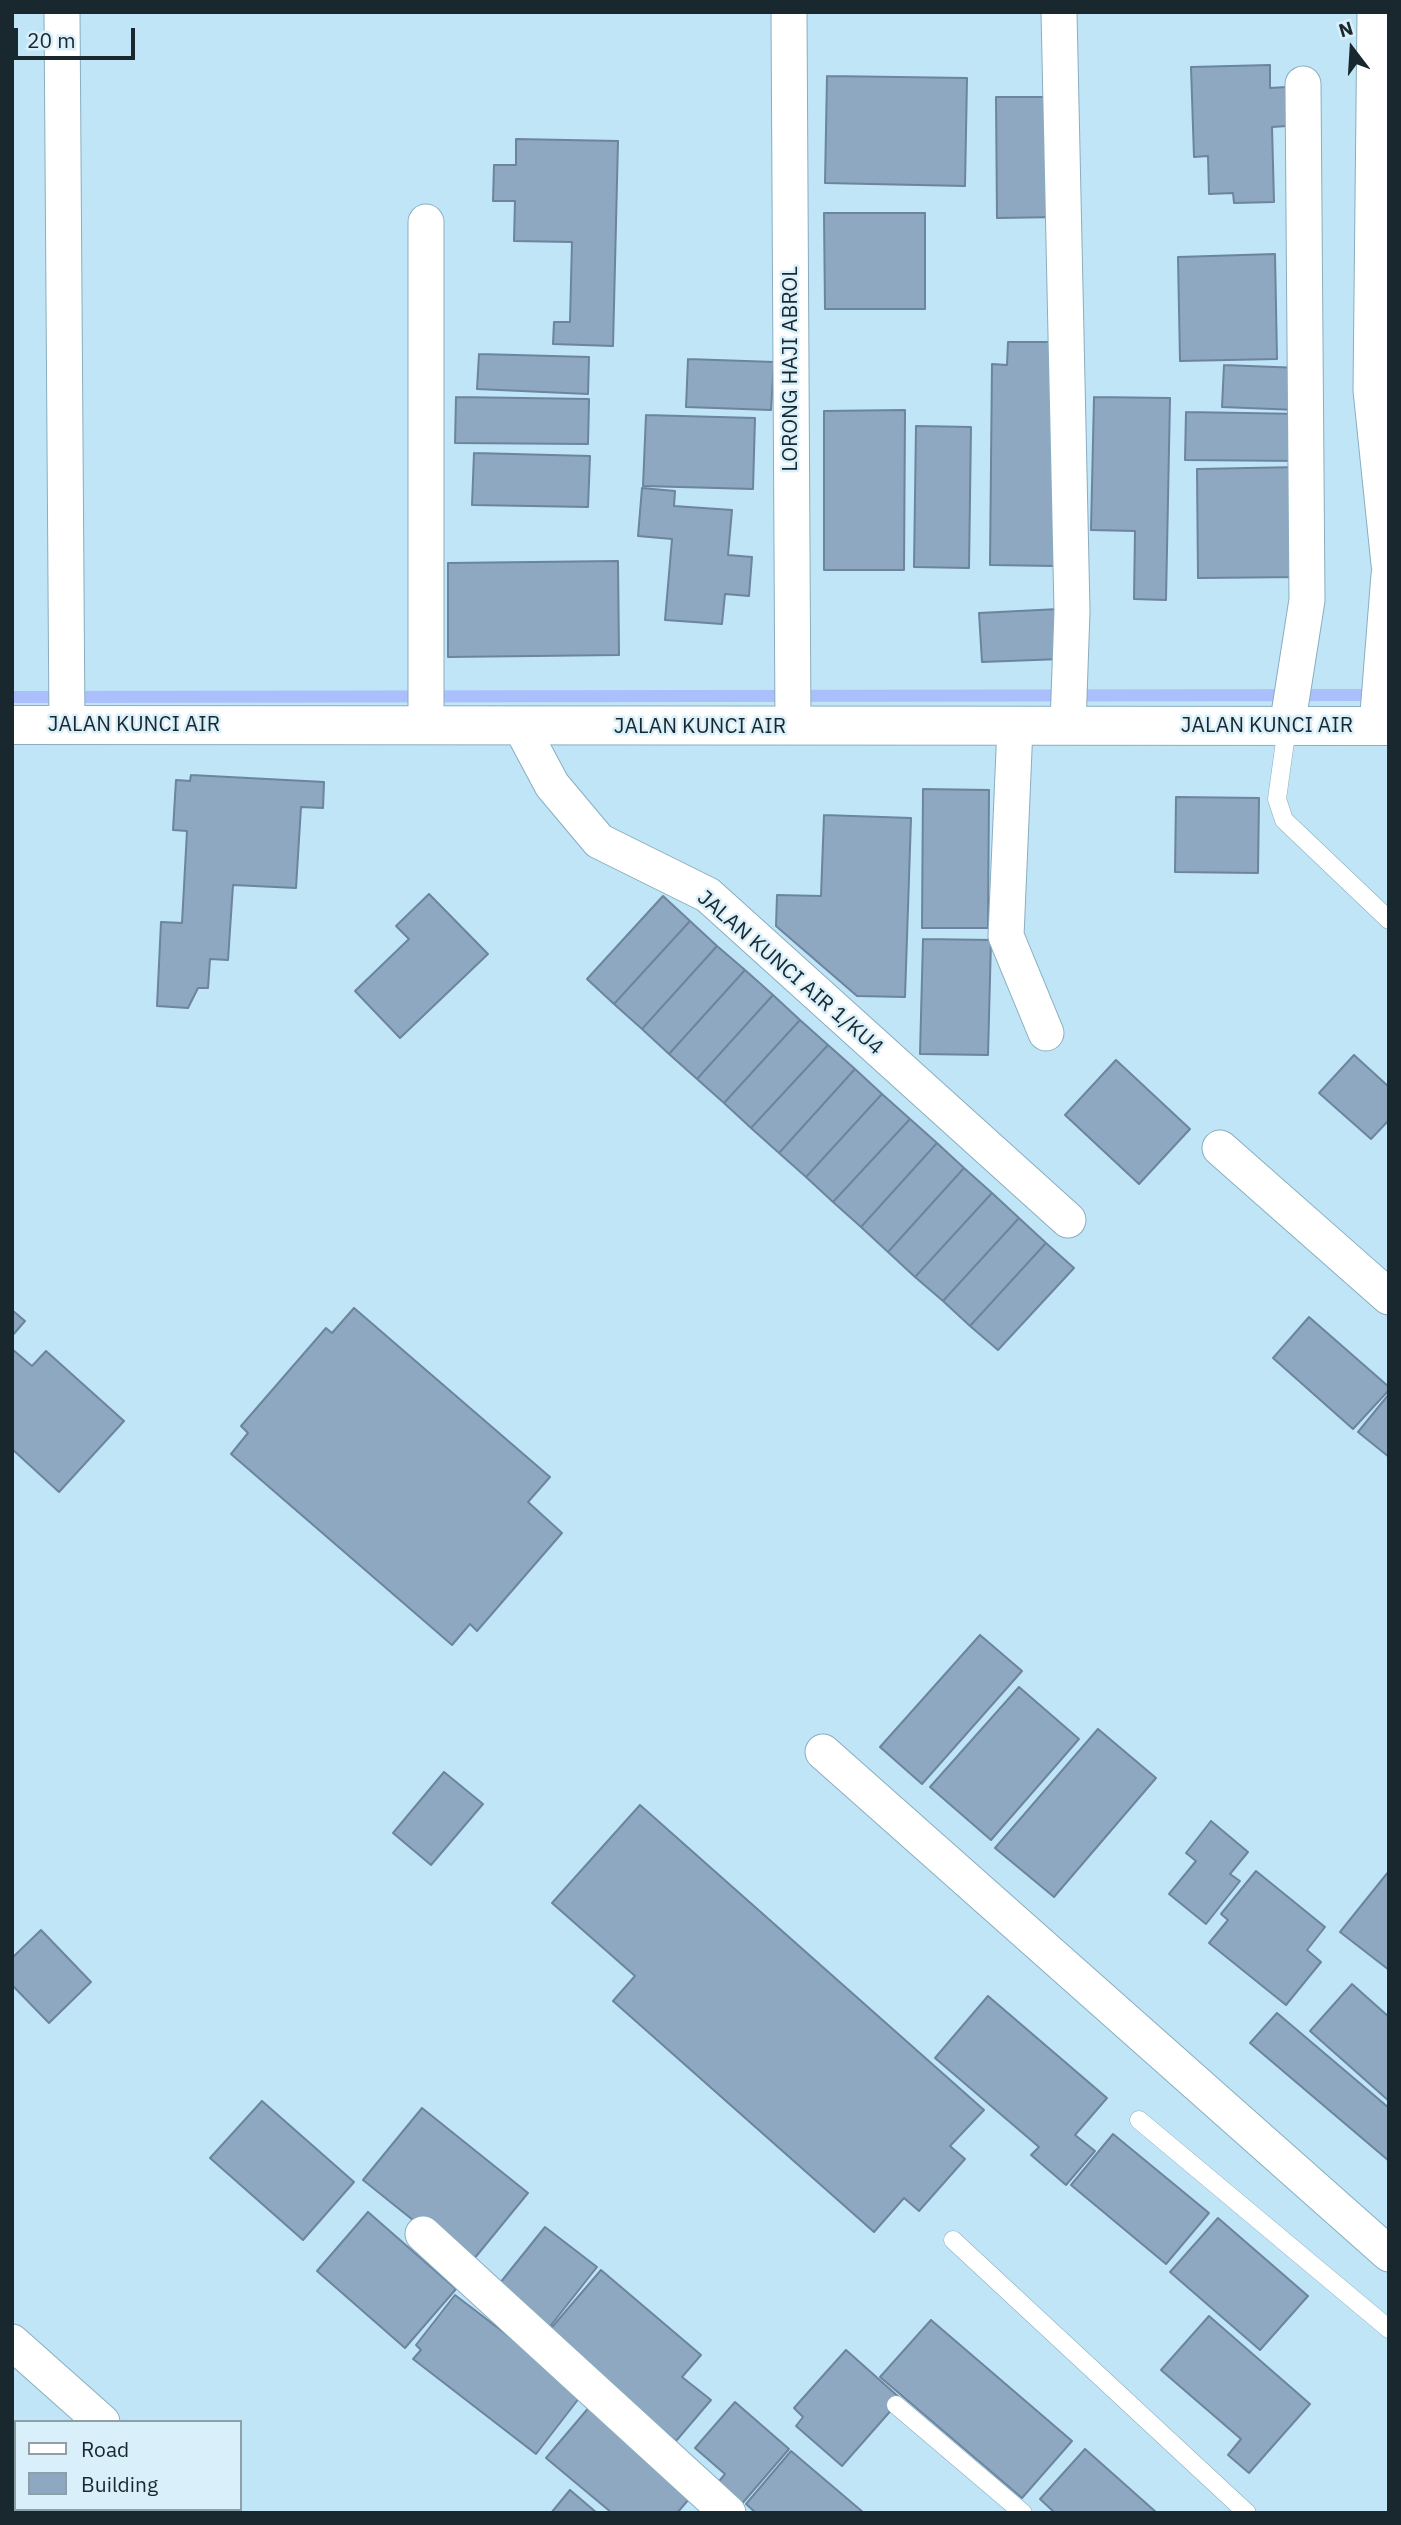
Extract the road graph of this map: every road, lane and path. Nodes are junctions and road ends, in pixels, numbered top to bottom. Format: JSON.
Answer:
{"nodes":[{"id":1,"x":62,"y":12,"type":"edge"},
{"id":2,"x":789,"y":12,"type":"edge"},
{"id":3,"x":1059,"y":12,"type":"edge"},
{"id":4,"x":1375,"y":12,"type":"edge"},
{"id":5,"x":1303,"y":84,"type":"dead end"},
{"id":6,"x":426,"y":222,"type":"dead end"},
{"id":7,"x":1389,"y":564,"type":"edge"},
{"id":8,"x":1389,"y":575,"type":"edge"},
{"id":9,"x":426,"y":706,"type":"junction"},
{"id":10,"x":793,"y":706,"type":"junction"},
{"id":11,"x":1068,"y":706,"type":"junction"},
{"id":12,"x":1290,"y":706,"type":"junction"},
{"id":13,"x":67,"y":707,"type":"junction"},
{"id":14,"x":1381,"y":711,"type":"edge"},
{"id":15,"x":12,"y":725,"type":"edge"},
{"id":16,"x":522,"y":727,"type":"junction"},
{"id":17,"x":1015,"y":727,"type":"junction"},
{"id":18,"x":1389,"y":920,"type":"edge"},
{"id":19,"x":1046,"y":1033,"type":"dead end"},
{"id":20,"x":1220,"y":1148,"type":"dead end"},
{"id":21,"x":1068,"y":1220,"type":"dead end"},
{"id":22,"x":1389,"y":1297,"type":"edge"},
{"id":23,"x":823,"y":1752,"type":"dead end"},
{"id":24,"x":1139,"y":2120,"type":"dead end"},
{"id":25,"x":424,"y":2234,"type":"dead end"},
{"id":26,"x":953,"y":2240,"type":"dead end"},
{"id":27,"x":1389,"y":2254,"type":"edge"},
{"id":28,"x":1389,"y":2329,"type":"edge"},
{"id":29,"x":12,"y":2342,"type":"edge"},
{"id":30,"x":897,"y":2404,"type":"dead end"},
{"id":31,"x":100,"y":2420,"type":"edge"},
{"id":32,"x":728,"y":2513,"type":"edge"},
{"id":33,"x":1023,"y":2513,"type":"edge"},
{"id":34,"x":1247,"y":2513,"type":"edge"}],
"edges":[{"from":1,"to":13,"type":"street"},
{"from":2,"to":10,"type":"street","name":"LORONG HAJI ABROL"},
{"from":3,"to":11,"type":"street"},
{"from":4,"to":7,"type":"street"},
{"from":5,"to":12,"type":"street"},
{"from":6,"to":9,"type":"street"},
{"from":8,"to":14,"type":"street"},
{"from":9,"to":13,"type":"street","name":"JALAN KUNCI AIR"},
{"from":9,"to":16,"type":"street","name":"JALAN KUNCI AIR"},
{"from":10,"to":16,"type":"street","name":"JALAN KUNCI AIR"},
{"from":10,"to":17,"type":"street","name":"JALAN KUNCI AIR"},
{"from":11,"to":12,"type":"street","name":"JALAN KUNCI AIR"},
{"from":11,"to":17,"type":"street","name":"JALAN KUNCI AIR"},
{"from":12,"to":14,"type":"street","name":"JALAN KUNCI AIR"},
{"from":12,"to":18,"type":"lane"},
{"from":13,"to":15,"type":"street","name":"JALAN KUNCI AIR"},
{"from":16,"to":21,"type":"street","name":"JALAN KUNCI AIR 1/KU4"},
{"from":17,"to":19,"type":"street"},
{"from":20,"to":22,"type":"street"},
{"from":23,"to":27,"type":"street"},
{"from":24,"to":28,"type":"lane"},
{"from":25,"to":32,"type":"street"},
{"from":26,"to":34,"type":"lane"},
{"from":29,"to":31,"type":"street"},
{"from":30,"to":33,"type":"lane"}]}
